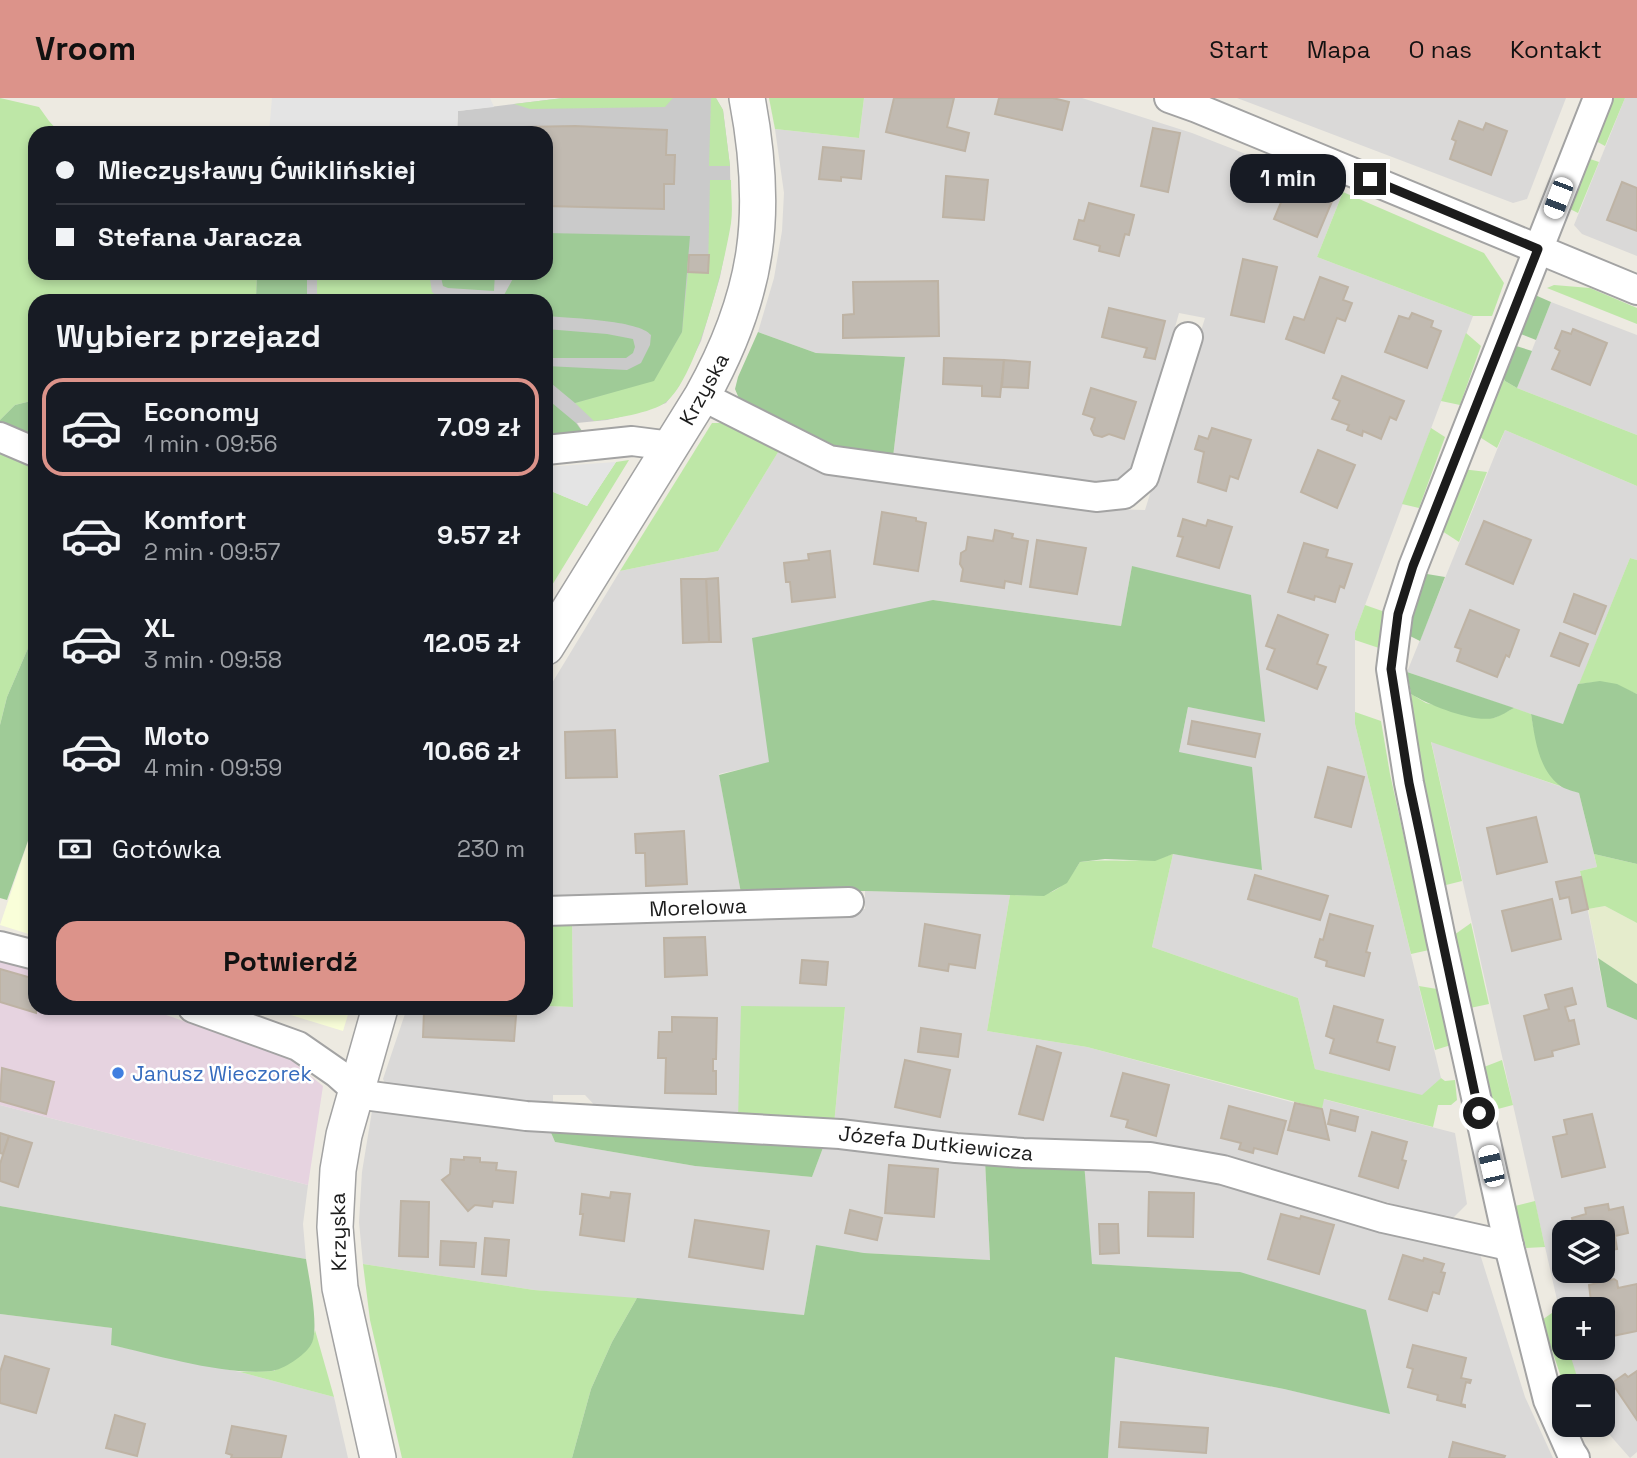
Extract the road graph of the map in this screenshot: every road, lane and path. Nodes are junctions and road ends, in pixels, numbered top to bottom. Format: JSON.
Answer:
{"nodes":[{"id":1,"x":747,"y":98,"type":"edge"},
{"id":2,"x":1169,"y":98,"type":"edge"},
{"id":3,"x":1598,"y":98,"type":"edge"},
{"id":4,"x":1538,"y":249,"type":"junction"},
{"id":5,"x":1637,"y":290,"type":"edge"},
{"id":6,"x":1188,"y":337,"type":"dead end"},
{"id":7,"x":702,"y":396,"type":"junction"},
{"id":8,"x":0,"y":437,"type":"edge"},
{"id":9,"x":671,"y":446,"type":"junction"},
{"id":10,"x":28,"y":449,"type":"edge"},
{"id":11,"x":553,"y":449,"type":"edge"},
{"id":12,"x":553,"y":636,"type":"edge"},
{"id":13,"x":849,"y":902,"type":"dead end"},
{"id":14,"x":553,"y":911,"type":"edge"},
{"id":15,"x":0,"y":946,"type":"edge"},
{"id":16,"x":28,"y":953,"type":"edge"},
{"id":17,"x":212,"y":1015,"type":"edge"},
{"id":18,"x":378,"y":1015,"type":"edge"},
{"id":19,"x":355,"y":1089,"type":"junction"},
{"id":20,"x":1508,"y":1246,"type":"junction"},
{"id":21,"x":378,"y":1458,"type":"edge"},
{"id":22,"x":1575,"y":1458,"type":"edge"}],
"edges":[{"from":1,"to":7,"type":"street","name":"Krzyska"},
{"from":2,"to":4,"type":"street"},
{"from":3,"to":4,"type":"street"},
{"from":4,"to":5,"type":"street"},
{"from":4,"to":20,"type":"street"},
{"from":6,"to":7,"type":"street"},
{"from":7,"to":9,"type":"street","name":"Krzyska"},
{"from":8,"to":10,"type":"street"},
{"from":9,"to":11,"type":"street"},
{"from":9,"to":12,"type":"street","name":"Krzyska"},
{"from":13,"to":14,"type":"street","name":"Morelowa"},
{"from":15,"to":16,"type":"street"},
{"from":17,"to":19,"type":"street"},
{"from":18,"to":19,"type":"street","name":"Krzyska"},
{"from":19,"to":20,"type":"street","name":"Józefa Dutkiewicza"},
{"from":19,"to":21,"type":"street","name":"Krzyska"},
{"from":20,"to":22,"type":"street"}]}
